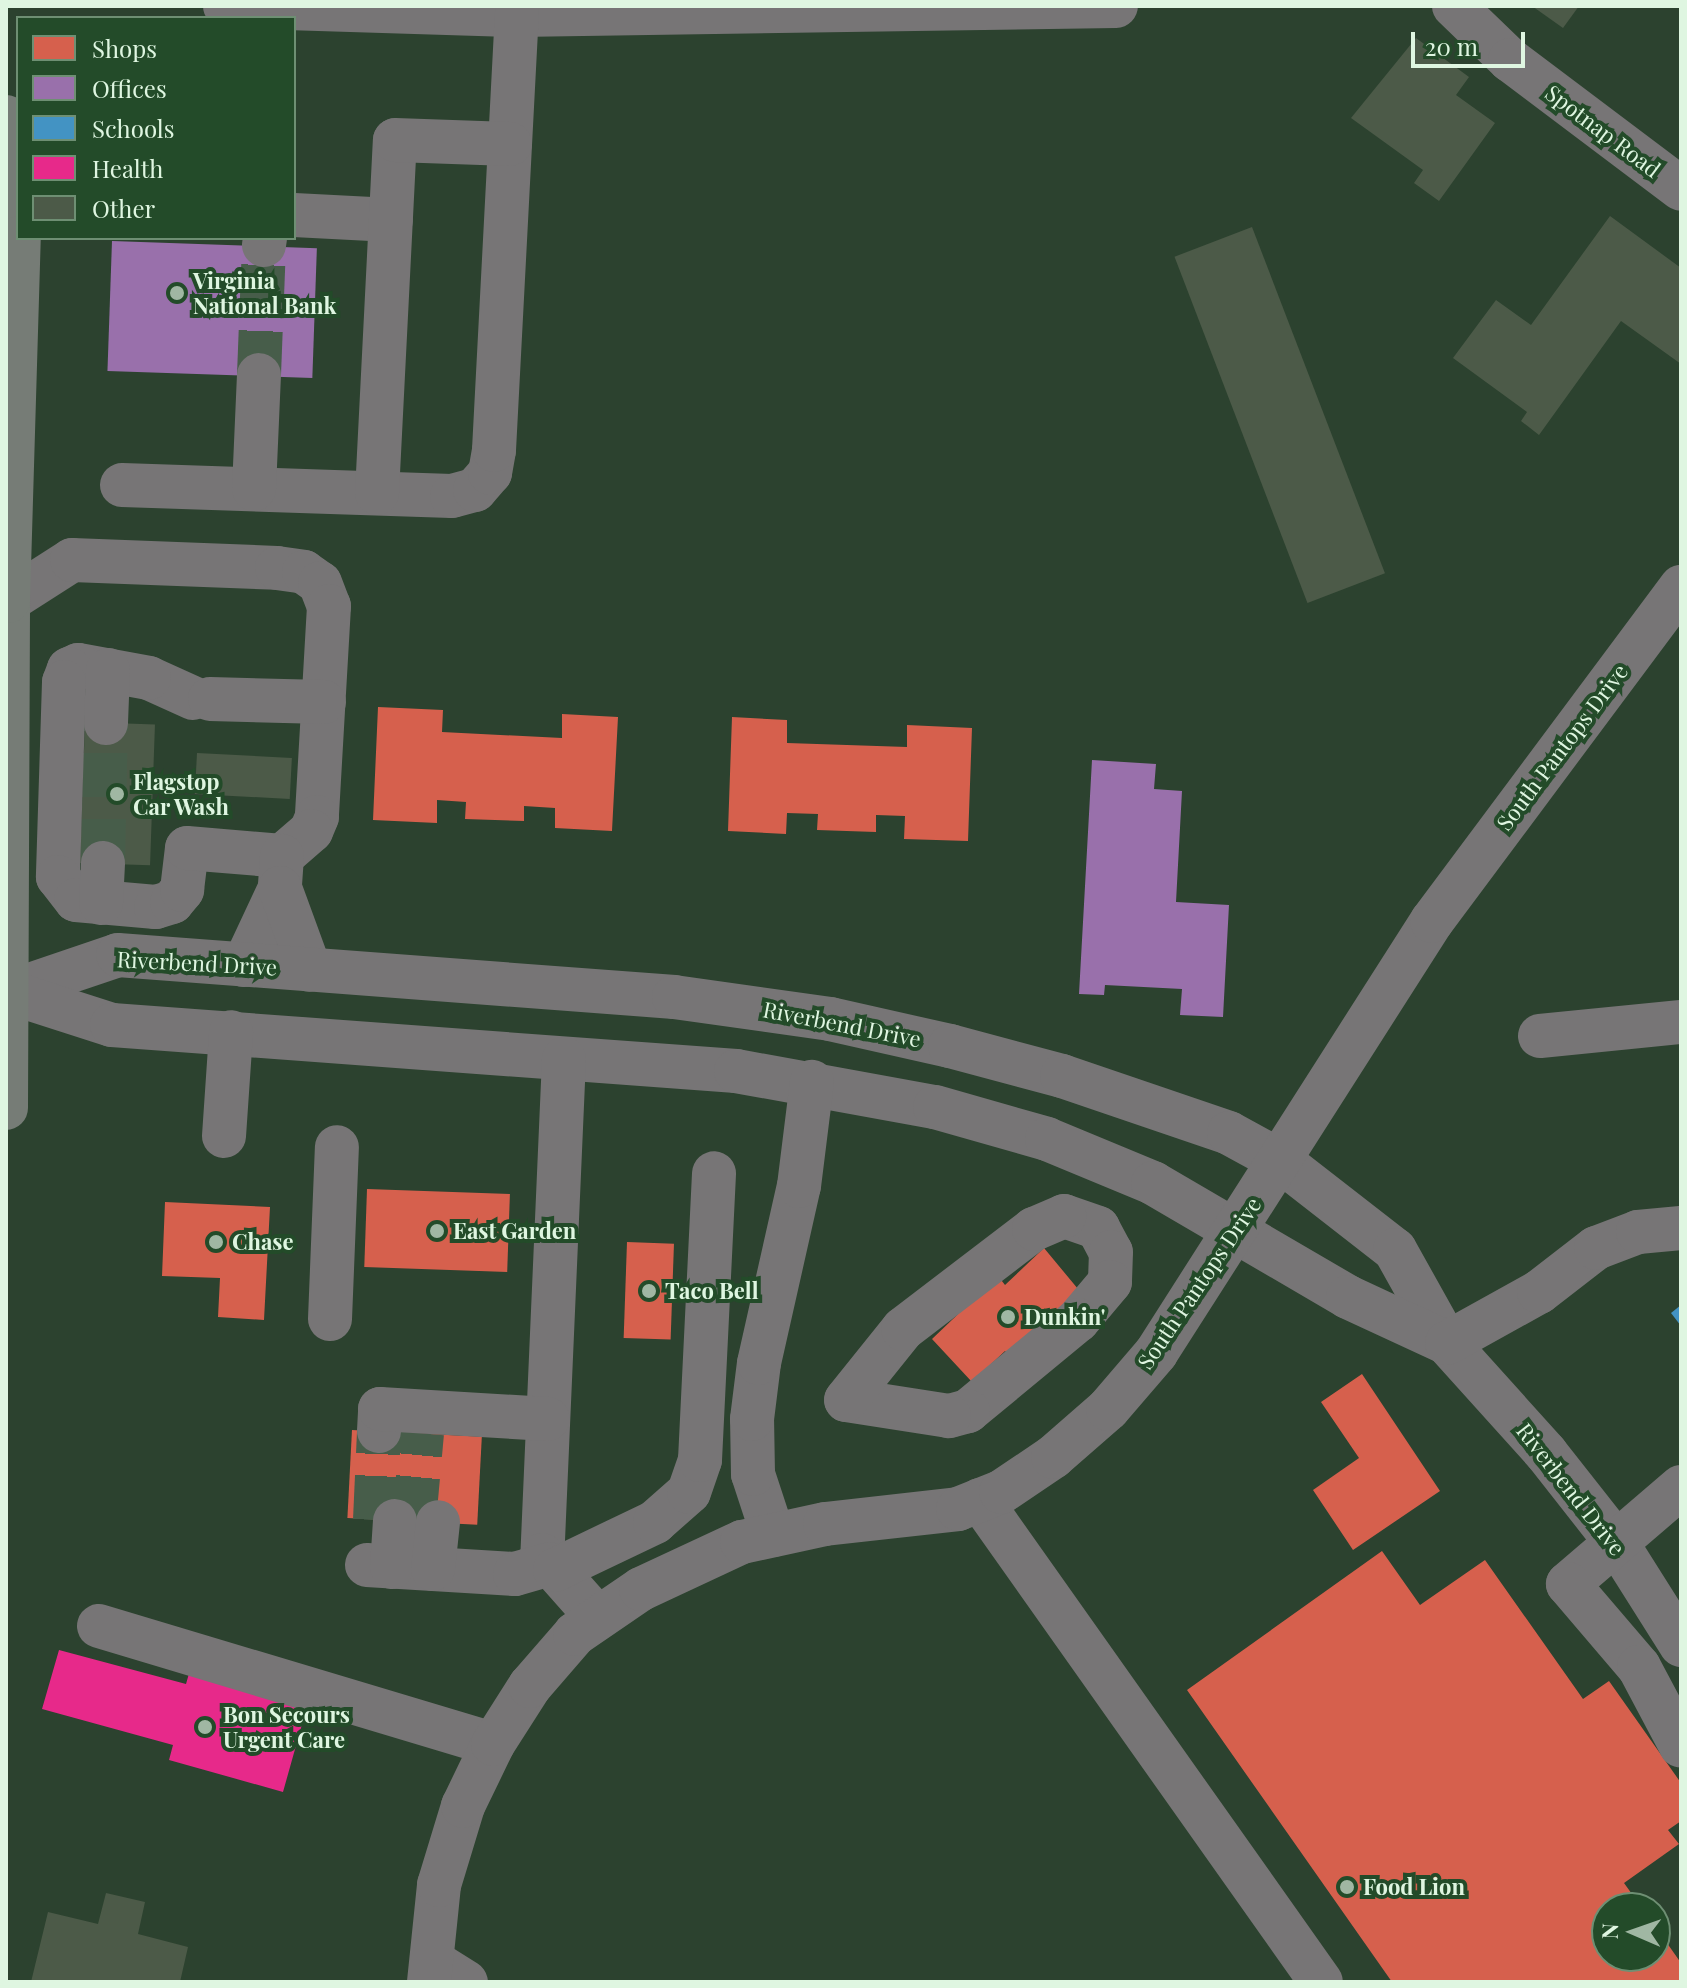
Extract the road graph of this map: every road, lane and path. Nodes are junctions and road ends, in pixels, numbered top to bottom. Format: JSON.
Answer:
{"nodes":[{"id":1,"x":225,"y":6,"type":"edge"},
{"id":2,"x":1116,"y":6,"type":"edge"},
{"id":3,"x":1454,"y":6,"type":"edge"},
{"id":4,"x":517,"y":15,"type":"junction"},
{"id":5,"x":6,"y":117,"type":"edge"},
{"id":6,"x":510,"y":144,"type":"junction"},
{"id":7,"x":1681,"y":189,"type":"edge"},
{"id":8,"x":16,"y":194,"type":"edge"},
{"id":9,"x":391,"y":220,"type":"junction"},
{"id":10,"x":296,"y":231,"type":"edge"},
{"id":11,"x":19,"y":240,"type":"edge"},
{"id":12,"x":259,"y":375,"type":"tunnel mouth"},
{"id":13,"x":122,"y":485,"type":"dead end"},
{"id":14,"x":254,"y":489,"type":"junction"},
{"id":15,"x":377,"y":493,"type":"junction"},
{"id":16,"x":1681,"y":587,"type":"edge"},
{"id":17,"x":8,"y":601,"type":"junction"},
{"id":18,"x":108,"y":670,"type":"junction"},
{"id":19,"x":324,"y":702,"type":"junction"},
{"id":20,"x":106,"y":723,"type":"tunnel mouth"},
{"id":21,"x":281,"y":872,"type":"junction"},
{"id":22,"x":244,"y":965,"type":"junction"},
{"id":23,"x":310,"y":970,"type":"junction"},
{"id":24,"x":9,"y":992,"type":"junction"},
{"id":25,"x":1681,"y":1022,"type":"edge"},
{"id":26,"x":231,"y":1032,"type":"junction"},
{"id":27,"x":1540,"y":1036,"type":"dead end"},
{"id":28,"x":564,"y":1059,"type":"junction"},
{"id":29,"x":812,"y":1082,"type":"junction"},
{"id":30,"x":6,"y":1108,"type":"edge"},
{"id":31,"x":224,"y":1136,"type":"dead end"},
{"id":32,"x":337,"y":1147,"type":"dead end"},
{"id":33,"x":1282,"y":1162,"type":"junction"},
{"id":34,"x":714,"y":1173,"type":"dead end"},
{"id":35,"x":1681,"y":1228,"type":"edge"},
{"id":36,"x":1236,"y":1229,"type":"junction"},
{"id":37,"x":330,"y":1319,"type":"dead end"},
{"id":38,"x":1447,"y":1343,"type":"junction"},
{"id":39,"x":846,"y":1400,"type":"joint"},
{"id":40,"x":548,"y":1419,"type":"junction"},
{"id":41,"x":416,"y":1423,"type":"dead end"},
{"id":42,"x":1681,"y":1487,"type":"edge"},
{"id":43,"x":980,"y":1500,"type":"junction"},
{"id":44,"x":773,"y":1535,"type":"junction"},
{"id":45,"x":1616,"y":1542,"type":"junction"},
{"id":46,"x":395,"y":1567,"type":"junction"},
{"id":47,"x":553,"y":1567,"type":"junction"},
{"id":48,"x":598,"y":1618,"type":"junction"},
{"id":49,"x":99,"y":1626,"type":"dead end"},
{"id":50,"x":1681,"y":1645,"type":"edge"},
{"id":51,"x":493,"y":1744,"type":"junction"},
{"id":52,"x":1681,"y":1746,"type":"edge"},
{"id":53,"x":442,"y":1975,"type":"edge"},
{"id":54,"x":1321,"y":1982,"type":"edge"}],
"edges":[{"from":1,"to":4,"type":"street"},
{"from":2,"to":4,"type":"street"},
{"from":3,"to":7,"type":"street","name":"Spotnap Road"},
{"from":4,"to":6,"type":"street"},
{"from":5,"to":8,"type":"highway"},
{"from":6,"to":9,"type":"street"},
{"from":6,"to":15,"type":"street"},
{"from":9,"to":10,"type":"street"},
{"from":9,"to":15,"type":"street"},
{"from":11,"to":17,"type":"highway"},
{"from":12,"to":14,"type":"street"},
{"from":13,"to":14,"type":"street"},
{"from":14,"to":15,"type":"street"},
{"from":16,"to":33,"type":"street","name":"South Pantops Drive"},
{"from":17,"to":19,"type":"street"},
{"from":17,"to":24,"type":"highway"},
{"from":18,"to":19,"type":"street"},
{"from":18,"to":20,"type":"street"},
{"from":18,"to":21,"type":"street"},
{"from":19,"to":21,"type":"street"},
{"from":21,"to":22,"type":"street"},
{"from":21,"to":23,"type":"street"},
{"from":22,"to":23,"type":"street","name":"Riverbend Drive"},
{"from":22,"to":24,"type":"street","name":"Riverbend Drive"},
{"from":23,"to":33,"type":"street","name":"Riverbend Drive"},
{"from":24,"to":26,"type":"street","name":"Riverbend Drive"},
{"from":24,"to":30,"type":"highway"},
{"from":25,"to":27,"type":"street"},
{"from":26,"to":28,"type":"street","name":"Riverbend Drive"},
{"from":26,"to":31,"type":"street"},
{"from":28,"to":29,"type":"street","name":"Riverbend Drive"},
{"from":28,"to":40,"type":"street"},
{"from":29,"to":36,"type":"street","name":"Riverbend Drive"},
{"from":29,"to":44,"type":"street"},
{"from":32,"to":37,"type":"street"},
{"from":33,"to":36,"type":"street","name":"South Pantops Drive"},
{"from":33,"to":38,"type":"street","name":"Riverbend Drive"},
{"from":34,"to":47,"type":"street"},
{"from":35,"to":38,"type":"street"},
{"from":36,"to":38,"type":"street","name":"Riverbend Drive"},
{"from":36,"to":43,"type":"street","name":"South Pantops Drive"},
{"from":38,"to":45,"type":"street","name":"Riverbend Drive"},
{"from":39,"to":39,"type":"street"},
{"from":40,"to":41,"type":"street"},
{"from":40,"to":47,"type":"street"},
{"from":42,"to":45,"type":"street"},
{"from":43,"to":44,"type":"street","name":"South Pantops Drive"},
{"from":43,"to":54,"type":"street"},
{"from":44,"to":48,"type":"street","name":"South Pantops Drive"},
{"from":45,"to":50,"type":"street","name":"Riverbend Drive"},
{"from":45,"to":52,"type":"street"},
{"from":46,"to":46,"type":"street"},
{"from":46,"to":47,"type":"street"},
{"from":47,"to":48,"type":"street"},
{"from":48,"to":51,"type":"street","name":"South Pantops Drive"},
{"from":49,"to":51,"type":"street"},
{"from":51,"to":53,"type":"street","name":"South Pantops Drive"}]}
